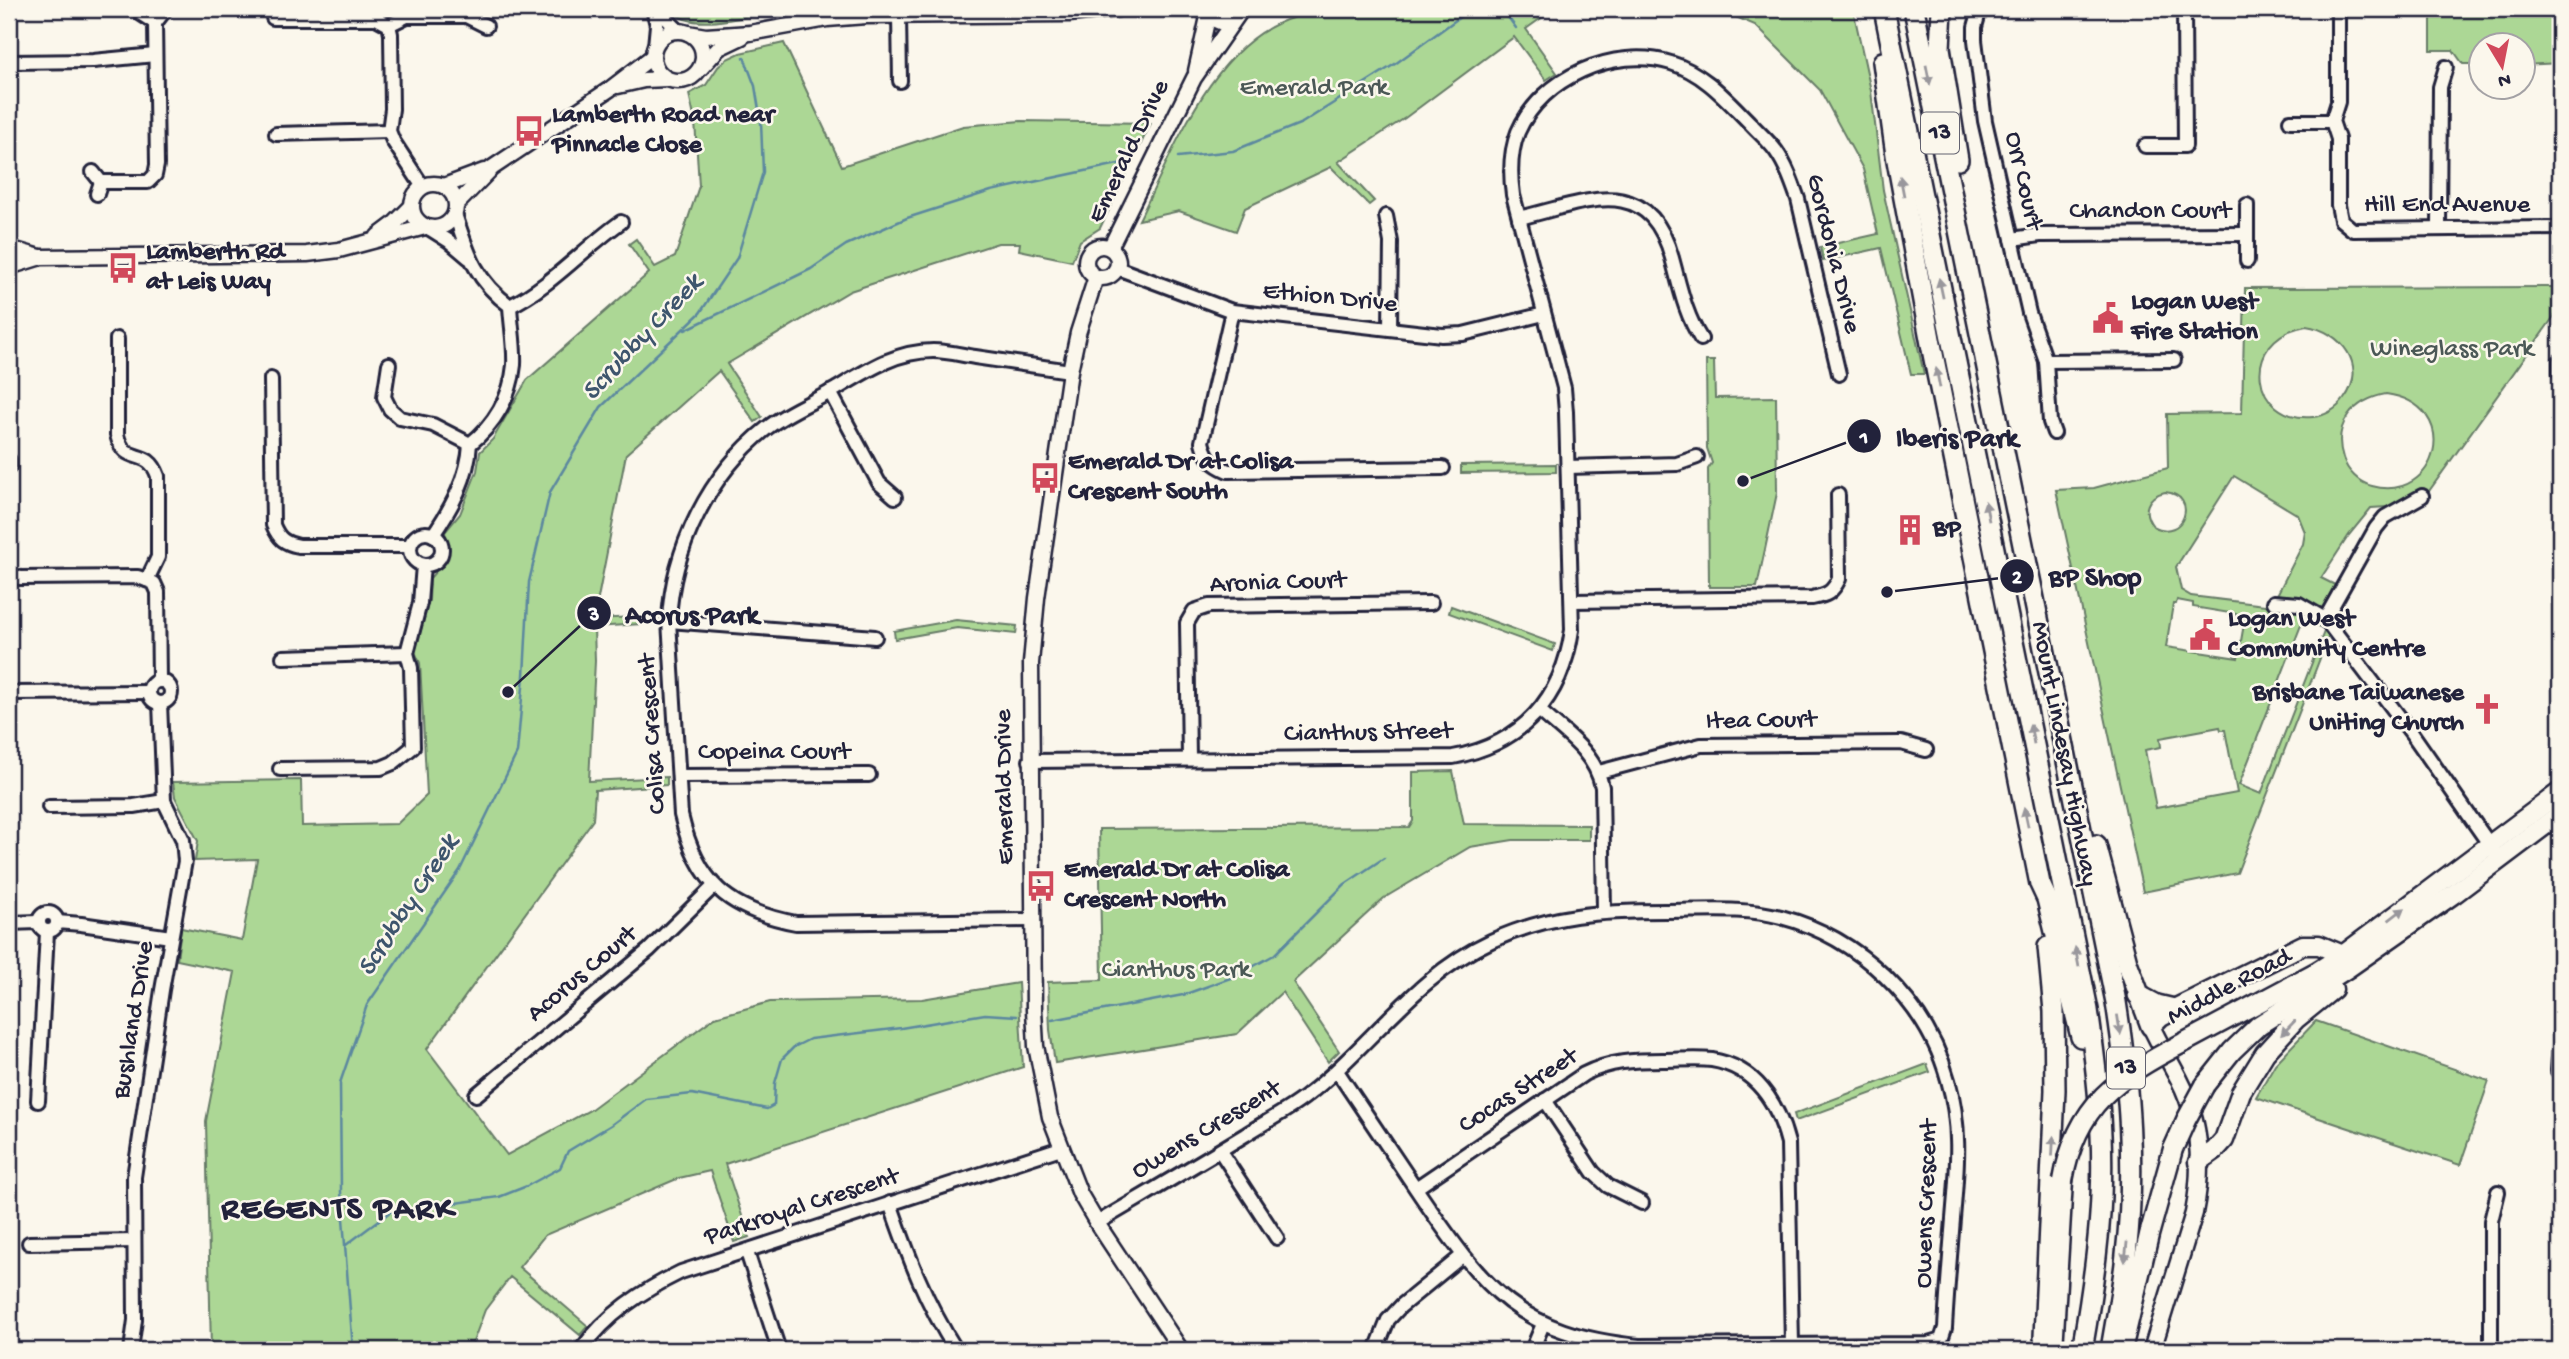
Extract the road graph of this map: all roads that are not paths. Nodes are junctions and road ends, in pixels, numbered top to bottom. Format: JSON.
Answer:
{"nodes":[{"id":1,"x":655,"y":9,"type":"edge"},
{"id":2,"x":1118,"y":9,"type":"edge"},
{"id":3,"x":1875,"y":9,"type":"edge"},
{"id":4,"x":1884,"y":9,"type":"edge"},
{"id":5,"x":1914,"y":9,"type":"edge"},
{"id":6,"x":1942,"y":9,"type":"edge"},
{"id":7,"x":1980,"y":9,"type":"edge"},
{"id":8,"x":2184,"y":9,"type":"edge"},
{"id":9,"x":2338,"y":9,"type":"edge"},
{"id":10,"x":165,"y":10,"type":"edge"},
{"id":11,"x":1201,"y":12,"type":"edge"},
{"id":12,"x":1240,"y":12,"type":"edge"},
{"id":13,"x":141,"y":14,"type":"dead end"},
{"id":14,"x":899,"y":15,"type":"junction"},
{"id":15,"x":273,"y":18,"type":"dead end"},
{"id":16,"x":155,"y":23,"type":"junction"},
{"id":17,"x":388,"y":25,"type":"junction"},
{"id":18,"x":486,"y":26,"type":"dead end"},
{"id":19,"x":683,"y":32,"type":"junction"},
{"id":20,"x":750,"y":33,"type":"junction"},
{"id":21,"x":654,"y":51,"type":"junction"},
{"id":22,"x":155,"y":55,"type":"junction"},
{"id":23,"x":9,"y":62,"type":"edge"},
{"id":24,"x":2446,"y":67,"type":"dead end"},
{"id":25,"x":700,"y":70,"type":"junction"},
{"id":26,"x":1194,"y":78,"type":"junction"},
{"id":27,"x":667,"y":79,"type":"junction"},
{"id":28,"x":900,"y":81,"type":"dead end"},
{"id":29,"x":610,"y":89,"type":"junction"},
{"id":30,"x":2290,"y":121,"type":"dead end"},
{"id":31,"x":2332,"y":121,"type":"junction"},
{"id":32,"x":388,"y":131,"type":"junction"},
{"id":33,"x":276,"y":134,"type":"dead end"},
{"id":34,"x":2145,"y":146,"type":"dead end"},
{"id":35,"x":492,"y":168,"type":"junction"},
{"id":36,"x":97,"y":183,"type":"dead end"},
{"id":37,"x":444,"y":186,"type":"junction"},
{"id":38,"x":423,"y":187,"type":"junction"},
{"id":39,"x":2247,"y":205,"type":"dead end"},
{"id":40,"x":411,"y":207,"type":"junction"},
{"id":41,"x":456,"y":209,"type":"junction"},
{"id":42,"x":1386,"y":216,"type":"dead end"},
{"id":43,"x":1519,"y":218,"type":"junction"},
{"id":44,"x":621,"y":222,"type":"dead end"},
{"id":45,"x":427,"y":228,"type":"junction"},
{"id":46,"x":2439,"y":229,"type":"junction"},
{"id":47,"x":2560,"y":229,"type":"edge"},
{"id":48,"x":2247,"y":234,"type":"junction"},
{"id":49,"x":2012,"y":239,"type":"junction"},
{"id":50,"x":371,"y":241,"type":"junction"},
{"id":51,"x":9,"y":248,"type":"edge"},
{"id":52,"x":1110,"y":248,"type":"junction"},
{"id":53,"x":41,"y":257,"type":"junction"},
{"id":54,"x":1965,"y":257,"type":"junction"},
{"id":55,"x":470,"y":259,"type":"junction"},
{"id":56,"x":2248,"y":261,"type":"dead end"},
{"id":57,"x":9,"y":267,"type":"edge"},
{"id":58,"x":1117,"y":268,"type":"junction"},
{"id":59,"x":1096,"y":277,"type":"junction"},
{"id":60,"x":510,"y":306,"type":"junction"},
{"id":61,"x":1232,"y":312,"type":"junction"},
{"id":62,"x":1544,"y":314,"type":"junction"},
{"id":63,"x":1390,"y":329,"type":"junction"},
{"id":64,"x":117,"y":339,"type":"dead end"},
{"id":65,"x":1701,"y":339,"type":"dead end"},
{"id":66,"x":2174,"y":360,"type":"dead end"},
{"id":67,"x":2046,"y":361,"type":"junction"},
{"id":68,"x":2560,"y":361,"type":"edge"},
{"id":69,"x":389,"y":364,"type":"dead end"},
{"id":70,"x":1070,"y":371,"type":"junction"},
{"id":71,"x":2560,"y":373,"type":"edge"},
{"id":72,"x":1839,"y":374,"type":"dead end"},
{"id":73,"x":271,"y":379,"type":"dead end"},
{"id":74,"x":830,"y":392,"type":"junction"},
{"id":75,"x":2054,"y":433,"type":"dead end"},
{"id":76,"x":470,"y":444,"type":"junction"},
{"id":77,"x":1697,"y":457,"type":"dead end"},
{"id":78,"x":9,"y":460,"type":"edge"},
{"id":79,"x":9,"y":467,"type":"edge"},
{"id":80,"x":1568,"y":467,"type":"junction"},
{"id":81,"x":1443,"y":468,"type":"dead end"},
{"id":82,"x":1838,"y":495,"type":"dead end"},
{"id":83,"x":2422,"y":496,"type":"dead end"},
{"id":84,"x":895,"y":497,"type":"dead end"},
{"id":85,"x":433,"y":535,"type":"junction"},
{"id":86,"x":410,"y":546,"type":"junction"},
{"id":87,"x":423,"y":565,"type":"junction"},
{"id":88,"x":9,"y":574,"type":"edge"},
{"id":89,"x":148,"y":580,"type":"junction"},
{"id":90,"x":1572,"y":601,"type":"junction"},
{"id":91,"x":2274,"y":602,"type":"dead end"},
{"id":92,"x":1430,"y":603,"type":"dead end"},
{"id":93,"x":2325,"y":619,"type":"junction"},
{"id":94,"x":668,"y":621,"type":"junction"},
{"id":95,"x":875,"y":637,"type":"dead end"},
{"id":96,"x":407,"y":653,"type":"junction"},
{"id":97,"x":283,"y":657,"type":"dead end"},
{"id":98,"x":159,"y":681,"type":"junction"},
{"id":99,"x":149,"y":692,"type":"junction"},
{"id":100,"x":9,"y":693,"type":"edge"},
{"id":101,"x":160,"y":703,"type":"junction"},
{"id":102,"x":1539,"y":710,"type":"junction"},
{"id":103,"x":1926,"y":750,"type":"dead end"},
{"id":104,"x":1189,"y":759,"type":"junction"},
{"id":105,"x":1030,"y":761,"type":"junction"},
{"id":106,"x":280,"y":769,"type":"dead end"},
{"id":107,"x":1599,"y":772,"type":"junction"},
{"id":108,"x":869,"y":775,"type":"dead end"},
{"id":109,"x":679,"y":776,"type":"junction"},
{"id":110,"x":2073,"y":790,"type":"junction"},
{"id":111,"x":2560,"y":792,"type":"edge"},
{"id":112,"x":164,"y":801,"type":"junction"},
{"id":113,"x":48,"y":807,"type":"dead end"},
{"id":114,"x":2560,"y":814,"type":"edge"},
{"id":115,"x":2495,"y":852,"type":"junction"},
{"id":116,"x":2040,"y":884,"type":"junction"},
{"id":117,"x":714,"y":886,"type":"junction"},
{"id":118,"x":1604,"y":911,"type":"junction"},
{"id":119,"x":1032,"y":920,"type":"junction"},
{"id":120,"x":9,"y":923,"type":"edge"},
{"id":121,"x":48,"y":926,"type":"junction"},
{"id":122,"x":171,"y":937,"type":"junction"},
{"id":123,"x":2345,"y":961,"type":"junction"},
{"id":124,"x":2138,"y":995,"type":"junction"},
{"id":125,"x":2174,"y":1009,"type":"junction"},
{"id":126,"x":2151,"y":1026,"type":"junction"},
{"id":127,"x":2560,"y":1043,"type":"edge"},
{"id":128,"x":1336,"y":1071,"type":"junction"},
{"id":129,"x":2558,"y":1071,"type":"dead end"},
{"id":130,"x":2097,"y":1072,"type":"junction"},
{"id":131,"x":476,"y":1094,"type":"dead end"},
{"id":132,"x":1545,"y":1100,"type":"junction"},
{"id":133,"x":38,"y":1101,"type":"dead end"},
{"id":134,"x":1060,"y":1147,"type":"junction"},
{"id":135,"x":1220,"y":1151,"type":"junction"},
{"id":136,"x":2198,"y":1162,"type":"junction"},
{"id":137,"x":1416,"y":1188,"type":"junction"},
{"id":138,"x":2498,"y":1192,"type":"dead end"},
{"id":139,"x":890,"y":1203,"type":"junction"},
{"id":140,"x":1642,"y":1203,"type":"dead end"},
{"id":141,"x":1097,"y":1223,"type":"junction"},
{"id":142,"x":1277,"y":1238,"type":"dead end"},
{"id":143,"x":134,"y":1241,"type":"junction"},
{"id":144,"x":29,"y":1243,"type":"dead end"},
{"id":145,"x":747,"y":1252,"type":"junction"},
{"id":146,"x":1462,"y":1256,"type":"junction"},
{"id":147,"x":1543,"y":1324,"type":"junction"},
{"id":148,"x":1792,"y":1345,"type":"junction"},
{"id":149,"x":131,"y":1350,"type":"edge"},
{"id":150,"x":581,"y":1350,"type":"edge"},
{"id":151,"x":779,"y":1350,"type":"edge"},
{"id":152,"x":956,"y":1350,"type":"edge"},
{"id":153,"x":1181,"y":1350,"type":"edge"},
{"id":154,"x":1376,"y":1350,"type":"edge"},
{"id":155,"x":1532,"y":1350,"type":"edge"},
{"id":156,"x":2046,"y":1350,"type":"edge"},
{"id":157,"x":2053,"y":1350,"type":"edge"},
{"id":158,"x":2082,"y":1350,"type":"edge"},
{"id":159,"x":2111,"y":1350,"type":"edge"},
{"id":160,"x":2122,"y":1350,"type":"edge"},
{"id":161,"x":2151,"y":1350,"type":"edge"},
{"id":162,"x":2491,"y":1350,"type":"edge"}],
"edges":[{"from":1,"to":19,"type":"street"},
{"from":1,"to":21,"type":"street"},
{"from":2,"to":14,"type":"street"},
{"from":116,"to":3,"type":"highway","one_way":true},
{"from":130,"to":4,"type":"highway","name":"Mount Lindesay Highway","number":"13","one_way":true},
{"from":5,"to":54,"type":"highway","name":"Mount Lindesay Highway","number":"13","one_way":true},
{"from":6,"to":54,"type":"highway"},
{"from":7,"to":49,"type":"street","name":"Orr Court"},
{"from":8,"to":34,"type":"street"},
{"from":9,"to":31,"type":"street","name":"Hill End Avenue"},
{"from":10,"to":16,"type":"street"},
{"from":11,"to":12,"type":"street","name":"Emerald Drive"},
{"from":11,"to":26,"type":"street","name":"Emerald Drive"},
{"from":12,"to":26,"type":"street","name":"Emerald Drive"},
{"from":13,"to":16,"type":"street"},
{"from":14,"to":20,"type":"street"},
{"from":14,"to":28,"type":"street"},
{"from":15,"to":17,"type":"street"},
{"from":16,"to":22,"type":"street"},
{"from":17,"to":18,"type":"street"},
{"from":17,"to":32,"type":"street"},
{"from":19,"to":20,"type":"street"},
{"from":19,"to":21,"type":"street"},
{"from":19,"to":25,"type":"street"},
{"from":20,"to":25,"type":"street"},
{"from":21,"to":27,"type":"street"},
{"from":21,"to":29,"type":"street"},
{"from":22,"to":23,"type":"street"},
{"from":22,"to":36,"type":"street"},
{"from":24,"to":46,"type":"street"},
{"from":25,"to":27,"type":"street"},
{"from":26,"to":52,"type":"street","name":"Emerald Drive"},
{"from":27,"to":29,"type":"street"},
{"from":29,"to":35,"type":"street"},
{"from":30,"to":31,"type":"street"},
{"from":31,"to":46,"type":"street","name":"Hill End Avenue"},
{"from":32,"to":33,"type":"street"},
{"from":32,"to":38,"type":"street"},
{"from":35,"to":37,"type":"street"},
{"from":35,"to":41,"type":"street"},
{"from":37,"to":38,"type":"street"},
{"from":37,"to":41,"type":"street"},
{"from":38,"to":40,"type":"street"},
{"from":39,"to":48,"type":"street","name":"Chandon Court"},
{"from":40,"to":45,"type":"street"},
{"from":40,"to":50,"type":"street"},
{"from":41,"to":45,"type":"street"},
{"from":41,"to":55,"type":"street"},
{"from":42,"to":63,"type":"street"},
{"from":43,"to":62,"type":"street","name":"Gordonia Drive"},
{"from":43,"to":65,"type":"street"},
{"from":43,"to":72,"type":"street","name":"Gordonia Drive"},
{"from":44,"to":60,"type":"street"},
{"from":45,"to":50,"type":"street"},
{"from":45,"to":55,"type":"street"},
{"from":46,"to":47,"type":"street","name":"Hill End Avenue"},
{"from":48,"to":49,"type":"street","name":"Chandon Court"},
{"from":48,"to":56,"type":"street","name":"Chandon Court"},
{"from":49,"to":67,"type":"street","name":"Orr Court"},
{"from":50,"to":53,"type":"street"},
{"from":51,"to":53,"type":"street"},
{"from":52,"to":58,"type":"street"},
{"from":52,"to":59,"type":"street"},
{"from":53,"to":57,"type":"street"},
{"from":54,"to":110,"type":"highway","name":"Mount Lindesay Highway","number":"13"},
{"from":55,"to":60,"type":"street"},
{"from":58,"to":59,"type":"street"},
{"from":58,"to":61,"type":"street","name":"Ethion Drive"},
{"from":59,"to":70,"type":"street","name":"Emerald Drive"},
{"from":60,"to":76,"type":"street"},
{"from":61,"to":63,"type":"street","name":"Ethion Drive"},
{"from":61,"to":81,"type":"street"},
{"from":62,"to":63,"type":"street","name":"Ethion Drive"},
{"from":62,"to":80,"type":"street","name":"Cianthus Street"},
{"from":64,"to":89,"type":"street"},
{"from":66,"to":67,"type":"street"},
{"from":67,"to":75,"type":"street","name":"Orr Court"},
{"from":68,"to":71,"type":"street"},
{"from":69,"to":76,"type":"street"},
{"from":70,"to":74,"type":"street","name":"Colisa Crescent"},
{"from":70,"to":105,"type":"street","name":"Emerald Drive"},
{"from":73,"to":86,"type":"street"},
{"from":74,"to":84,"type":"street"},
{"from":74,"to":94,"type":"street","name":"Colisa Crescent"},
{"from":76,"to":85,"type":"street"},
{"from":77,"to":80,"type":"street"},
{"from":78,"to":79,"type":"street"},
{"from":80,"to":90,"type":"street","name":"Cianthus Street"},
{"from":82,"to":90,"type":"street"},
{"from":83,"to":93,"type":"street"},
{"from":85,"to":86,"type":"street"},
{"from":85,"to":87,"type":"street"},
{"from":86,"to":87,"type":"street"},
{"from":87,"to":96,"type":"street"},
{"from":88,"to":89,"type":"street"},
{"from":89,"to":98,"type":"street","name":"Bushland Drive"},
{"from":90,"to":102,"type":"street","name":"Cianthus Street"},
{"from":91,"to":93,"type":"street"},
{"from":92,"to":104,"type":"street","name":"Aronia Court"},
{"from":93,"to":115,"type":"street"},
{"from":94,"to":95,"type":"street"},
{"from":94,"to":109,"type":"street","name":"Colisa Crescent"},
{"from":96,"to":97,"type":"street"},
{"from":96,"to":106,"type":"street"},
{"from":98,"to":99,"type":"street"},
{"from":98,"to":101,"type":"street","name":"Bushland Drive"},
{"from":99,"to":100,"type":"street"},
{"from":99,"to":101,"type":"street"},
{"from":101,"to":112,"type":"street","name":"Bushland Drive"},
{"from":102,"to":104,"type":"street","name":"Cianthus Street"},
{"from":102,"to":107,"type":"street"},
{"from":103,"to":107,"type":"street","name":"Itea Court"},
{"from":104,"to":105,"type":"street","name":"Cianthus Street"},
{"from":105,"to":119,"type":"street","name":"Emerald Drive"},
{"from":107,"to":118,"type":"street"},
{"from":108,"to":109,"type":"street","name":"Copeina Court"},
{"from":109,"to":117,"type":"street","name":"Colisa Crescent"},
{"from":110,"to":124,"type":"highway"},
{"from":110,"to":159,"type":"highway","name":"Mount Lindesay Highway","number":"13","one_way":true},
{"from":111,"to":115,"type":"main road","name":"Middle Road"},
{"from":112,"to":113,"type":"street"},
{"from":112,"to":122,"type":"street","name":"Bushland Drive"},
{"from":114,"to":115,"type":"main road","name":"Middle Road"},
{"from":115,"to":123,"type":"main road","name":"Middle Road"},
{"from":116,"to":130,"type":"highway"},
{"from":156,"to":116,"type":"highway","one_way":true},
{"from":117,"to":119,"type":"street","name":"Colisa Crescent"},
{"from":117,"to":131,"type":"street","name":"Acorus Court"},
{"from":118,"to":128,"type":"street","name":"Owens Crescent"},
{"from":118,"to":148,"type":"street","name":"Owens Crescent"},
{"from":119,"to":134,"type":"street","name":"Emerald Drive"},
{"from":120,"to":121,"type":"street"},
{"from":121,"to":122,"type":"street"},
{"from":121,"to":133,"type":"street"},
{"from":122,"to":143,"type":"street","name":"Bushland Drive"},
{"from":123,"to":125,"type":"main road"},
{"from":123,"to":136,"type":"main road","one_way":true},
{"from":123,"to":157,"type":"main road","name":"Middle Road","bridge":true},
{"from":123,"to":160,"type":"main road","name":"Middle Road","bridge":true},
{"from":124,"to":125,"type":"highway"},
{"from":124,"to":126,"type":"highway"},
{"from":125,"to":126,"type":"main road"},
{"from":126,"to":136,"type":"main road"},
{"from":127,"to":129,"type":"street"},
{"from":128,"to":135,"type":"street","name":"Owens Crescent"},
{"from":128,"to":137,"type":"street","name":"Owens Crescent"},
{"from":130,"to":158,"type":"highway","name":"Mount Lindesay Highway","number":"13"},
{"from":132,"to":137,"type":"street","name":"Cocas Street"},
{"from":132,"to":140,"type":"street"},
{"from":132,"to":148,"type":"street","name":"Cocas Street"},
{"from":134,"to":139,"type":"street","name":"Parkroyal Crescent"},
{"from":134,"to":141,"type":"street","name":"Emerald Drive"},
{"from":135,"to":141,"type":"street","name":"Owens Crescent"},
{"from":135,"to":142,"type":"street"},
{"from":136,"to":161,"type":"main road"},
{"from":137,"to":146,"type":"street","name":"Owens Crescent"},
{"from":138,"to":162,"type":"street"},
{"from":139,"to":145,"type":"street","name":"Parkroyal Crescent"},
{"from":139,"to":152,"type":"street"},
{"from":141,"to":153,"type":"street","name":"Emerald Drive"},
{"from":143,"to":144,"type":"street"},
{"from":143,"to":149,"type":"street","name":"Bushland Drive"},
{"from":145,"to":150,"type":"street","name":"Parkroyal Crescent"},
{"from":145,"to":151,"type":"street"},
{"from":146,"to":147,"type":"street","name":"Owens Crescent"},
{"from":146,"to":154,"type":"street"},
{"from":147,"to":148,"type":"street","name":"Owens Crescent"},
{"from":147,"to":155,"type":"street"}]}
